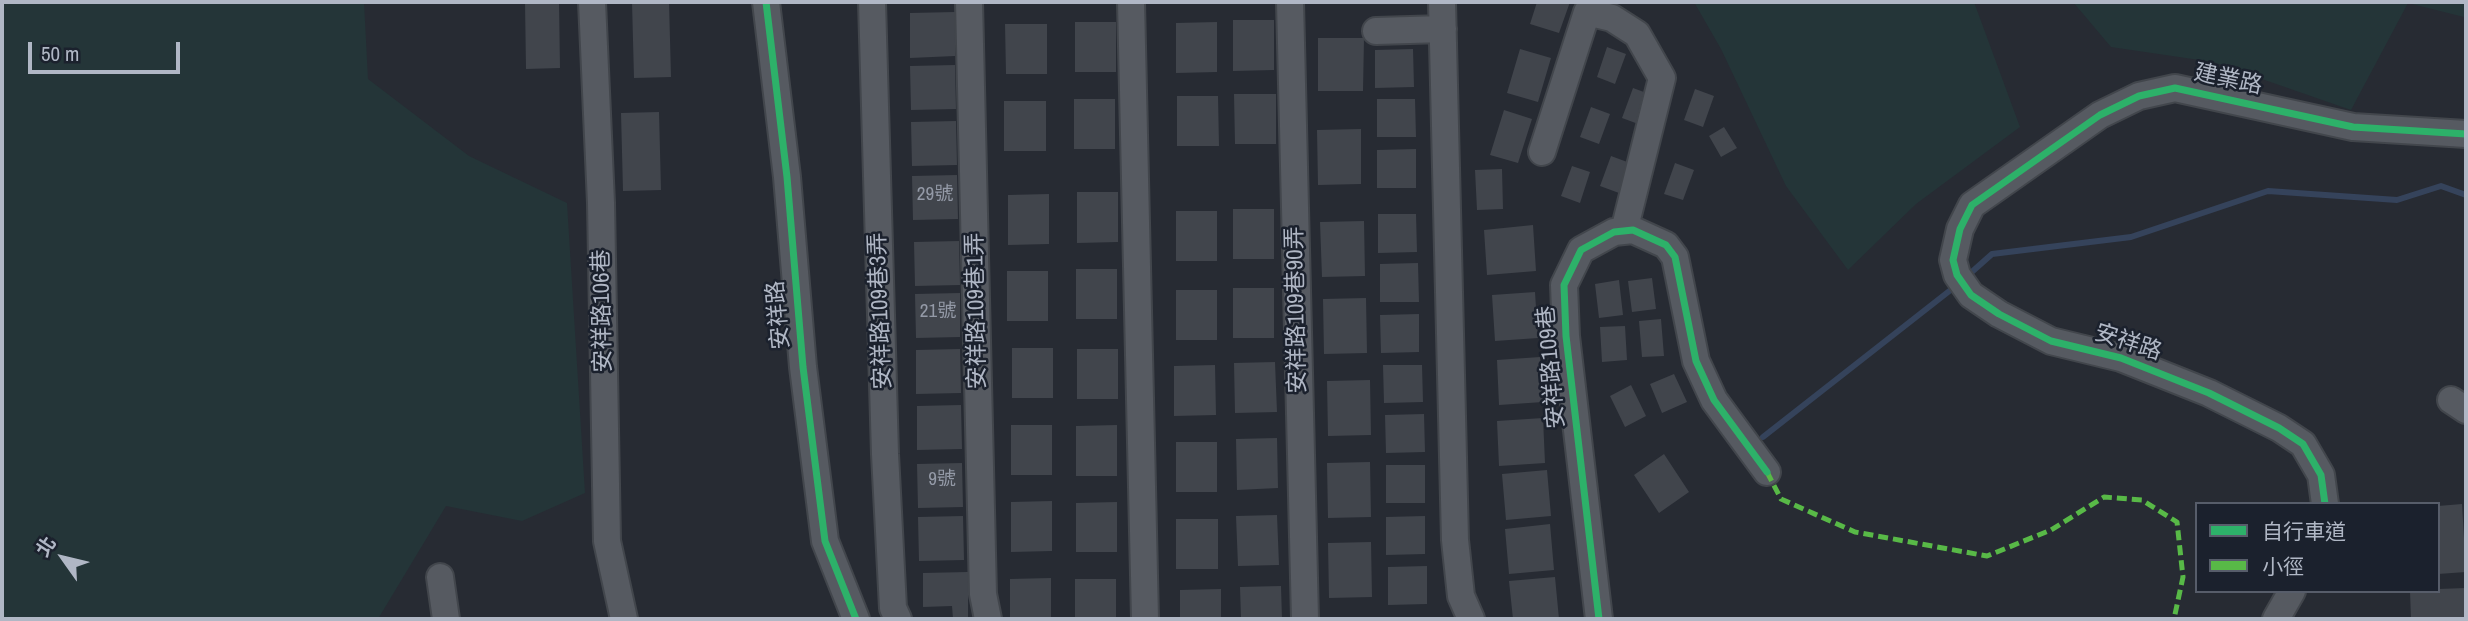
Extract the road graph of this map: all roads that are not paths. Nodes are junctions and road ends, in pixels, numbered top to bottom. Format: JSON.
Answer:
{"nodes":[{"id":1,"x":592,"y":2,"type":"edge"},
{"id":2,"x":766,"y":2,"type":"edge"},
{"id":3,"x":872,"y":2,"type":"edge"},
{"id":4,"x":970,"y":2,"type":"edge"},
{"id":5,"x":1131,"y":2,"type":"edge"},
{"id":6,"x":1290,"y":2,"type":"edge"},
{"id":7,"x":1442,"y":2,"type":"edge"},
{"id":8,"x":1443,"y":29,"type":"junction"},
{"id":9,"x":1376,"y":31,"type":"dead end"},
{"id":10,"x":2466,"y":134,"type":"edge"},
{"id":11,"x":1542,"y":152,"type":"dead end"},
{"id":12,"x":1972,"y":205,"type":"joint"},
{"id":13,"x":1624,"y":231,"type":"junction"},
{"id":14,"x":1767,"y":472,"type":"dead end"},
{"id":15,"x":2325,"y":502,"type":"edge"},
{"id":16,"x":440,"y":576,"type":"dead end"},
{"id":17,"x":2291,"y":593,"type":"edge"},
{"id":18,"x":446,"y":619,"type":"edge"},
{"id":19,"x":624,"y":619,"type":"edge"},
{"id":20,"x":856,"y":619,"type":"edge"},
{"id":21,"x":898,"y":619,"type":"edge"},
{"id":22,"x":988,"y":619,"type":"edge"},
{"id":23,"x":1145,"y":619,"type":"edge"},
{"id":24,"x":1305,"y":619,"type":"edge"},
{"id":25,"x":1471,"y":619,"type":"edge"},
{"id":26,"x":1600,"y":619,"type":"edge"},
{"id":27,"x":2276,"y":619,"type":"edge"}],
"edges":[{"from":1,"to":19,"type":"street","name":"安祥路106巷"},
{"from":2,"to":20,"type":"street","name":"安祥路"},
{"from":3,"to":21,"type":"street","name":"安祥路109巷3弄"},
{"from":4,"to":22,"type":"street","name":"安祥路109巷1弄"},
{"from":5,"to":23,"type":"street"},
{"from":6,"to":24,"type":"street","name":"安祥路109巷90弄"},
{"from":7,"to":8,"type":"street"},
{"from":8,"to":9,"type":"street"},
{"from":8,"to":25,"type":"street"},
{"from":10,"to":12,"type":"street","name":"建業路"},
{"from":11,"to":13,"type":"street"},
{"from":12,"to":15,"type":"street","name":"安祥路"},
{"from":13,"to":14,"type":"street"},
{"from":13,"to":26,"type":"street","name":"安祥路109巷"},
{"from":16,"to":18,"type":"street"},
{"from":17,"to":27,"type":"street"}]}
